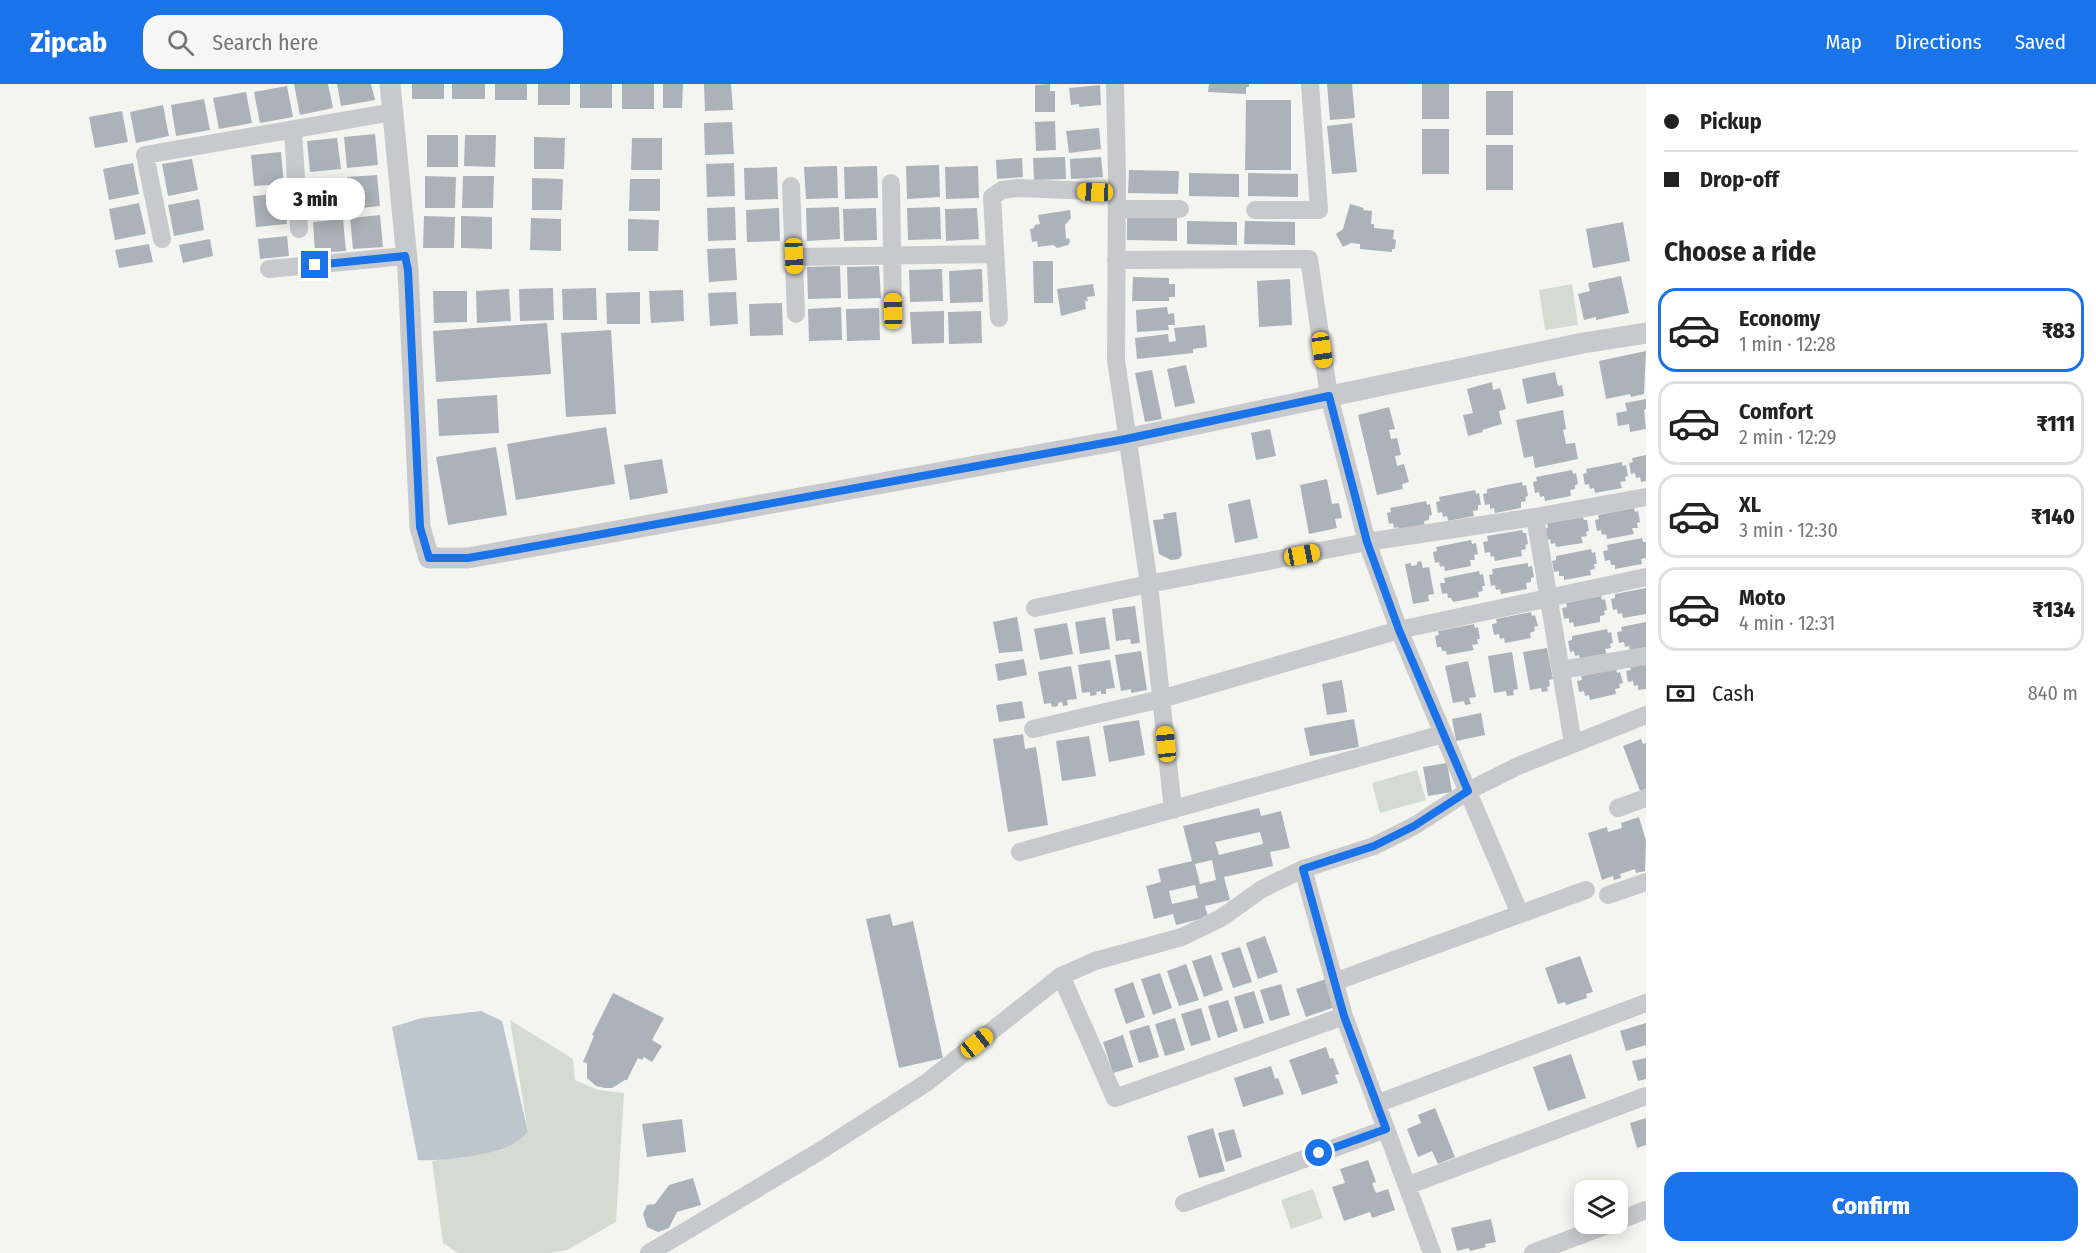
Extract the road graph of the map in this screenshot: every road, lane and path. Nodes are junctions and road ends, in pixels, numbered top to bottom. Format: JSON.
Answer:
{"nodes":[{"id":1,"x":390,"y":84,"type":"edge"},
{"id":2,"x":1115,"y":84,"type":"edge"},
{"id":3,"x":1310,"y":84,"type":"edge"},
{"id":4,"x":393,"y":112,"type":"junction"},
{"id":5,"x":293,"y":131,"type":"junction"},
{"id":6,"x":891,"y":183,"type":"dead end"},
{"id":7,"x":790,"y":186,"type":"dead end"},
{"id":8,"x":1117,"y":201,"type":"junction"},
{"id":9,"x":1180,"y":209,"type":"dead end"},
{"id":10,"x":1255,"y":210,"type":"dead end"},
{"id":11,"x":299,"y":229,"type":"dead end"},
{"id":12,"x":162,"y":239,"type":"dead end"},
{"id":13,"x":994,"y":254,"type":"junction"},
{"id":14,"x":892,"y":255,"type":"junction"},
{"id":15,"x":405,"y":256,"type":"junction"},
{"id":16,"x":794,"y":256,"type":"junction"},
{"id":17,"x":1116,"y":260,"type":"junction"},
{"id":18,"x":269,"y":269,"type":"dead end"},
{"id":19,"x":893,"y":311,"type":"dead end"},
{"id":20,"x":796,"y":314,"type":"dead end"},
{"id":21,"x":999,"y":318,"type":"dead end"},
{"id":22,"x":1646,"y":333,"type":"edge"},
{"id":23,"x":1329,"y":396,"type":"junction"},
{"id":24,"x":1126,"y":439,"type":"junction"},
{"id":25,"x":1646,"y":496,"type":"edge"},
{"id":26,"x":1535,"y":517,"type":"junction"},
{"id":27,"x":1367,"y":542,"type":"junction"},
{"id":28,"x":1646,"y":577,"type":"edge"},
{"id":29,"x":1149,"y":584,"type":"junction"},
{"id":30,"x":1549,"y":596,"type":"junction"},
{"id":31,"x":1035,"y":608,"type":"dead end"},
{"id":32,"x":1399,"y":630,"type":"junction"},
{"id":33,"x":1646,"y":656,"type":"edge"},
{"id":34,"x":1561,"y":670,"type":"junction"},
{"id":35,"x":1161,"y":699,"type":"junction"},
{"id":36,"x":1646,"y":715,"type":"edge"},
{"id":37,"x":1033,"y":729,"type":"dead end"},
{"id":38,"x":1443,"y":734,"type":"junction"},
{"id":39,"x":1573,"y":743,"type":"junction"},
{"id":40,"x":1468,"y":791,"type":"junction"},
{"id":41,"x":1646,"y":798,"type":"edge"},
{"id":42,"x":1618,"y":808,"type":"dead end"},
{"id":43,"x":1173,"y":810,"type":"junction"},
{"id":44,"x":1020,"y":852,"type":"dead end"},
{"id":45,"x":1303,"y":869,"type":"junction"},
{"id":46,"x":1646,"y":882,"type":"edge"},
{"id":47,"x":1586,"y":890,"type":"dead end"},
{"id":48,"x":1608,"y":895,"type":"dead end"},
{"id":49,"x":1520,"y":915,"type":"junction"},
{"id":50,"x":1062,"y":976,"type":"junction"},
{"id":51,"x":1334,"y":982,"type":"junction"},
{"id":52,"x":1646,"y":1003,"type":"edge"},
{"id":53,"x":1344,"y":1016,"type":"junction"},
{"id":54,"x":1646,"y":1095,"type":"edge"},
{"id":55,"x":1376,"y":1104,"type":"junction"},
{"id":56,"x":1386,"y":1129,"type":"junction"},
{"id":57,"x":1409,"y":1185,"type":"junction"},
{"id":58,"x":1184,"y":1203,"type":"dead end"},
{"id":59,"x":1646,"y":1210,"type":"edge"},
{"id":60,"x":1628,"y":1217,"type":"edge"},
{"id":61,"x":1583,"y":1234,"type":"edge"},
{"id":62,"x":649,"y":1253,"type":"edge"},
{"id":63,"x":1432,"y":1253,"type":"edge"},
{"id":64,"x":1533,"y":1253,"type":"edge"}],
"edges":[{"from":1,"to":4,"type":"street"},
{"from":2,"to":8,"type":"street"},
{"from":3,"to":10,"type":"street"},
{"from":4,"to":5,"type":"street"},
{"from":4,"to":15,"type":"street"},
{"from":5,"to":11,"type":"street"},
{"from":5,"to":12,"type":"street"},
{"from":6,"to":14,"type":"street"},
{"from":7,"to":16,"type":"street"},
{"from":8,"to":9,"type":"street"},
{"from":8,"to":13,"type":"street"},
{"from":8,"to":17,"type":"street"},
{"from":13,"to":14,"type":"street"},
{"from":13,"to":21,"type":"street"},
{"from":14,"to":16,"type":"street"},
{"from":14,"to":19,"type":"street"},
{"from":15,"to":18,"type":"street"},
{"from":15,"to":24,"type":"street"},
{"from":16,"to":20,"type":"street"},
{"from":17,"to":23,"type":"street"},
{"from":17,"to":24,"type":"street"},
{"from":22,"to":23,"type":"street"},
{"from":23,"to":24,"type":"street"},
{"from":23,"to":27,"type":"street"},
{"from":24,"to":29,"type":"street"},
{"from":25,"to":26,"type":"street"},
{"from":26,"to":27,"type":"street"},
{"from":26,"to":30,"type":"street"},
{"from":27,"to":29,"type":"street"},
{"from":27,"to":32,"type":"street"},
{"from":28,"to":30,"type":"street"},
{"from":29,"to":31,"type":"street"},
{"from":29,"to":35,"type":"street"},
{"from":30,"to":32,"type":"street"},
{"from":30,"to":34,"type":"street"},
{"from":32,"to":35,"type":"street"},
{"from":32,"to":38,"type":"street"},
{"from":33,"to":34,"type":"street"},
{"from":34,"to":39,"type":"street"},
{"from":35,"to":37,"type":"street"},
{"from":35,"to":43,"type":"street"},
{"from":36,"to":39,"type":"street"},
{"from":38,"to":40,"type":"street"},
{"from":38,"to":43,"type":"street"},
{"from":39,"to":40,"type":"street"},
{"from":40,"to":45,"type":"street"},
{"from":40,"to":49,"type":"street"},
{"from":41,"to":42,"type":"street"},
{"from":43,"to":44,"type":"street"},
{"from":45,"to":50,"type":"street"},
{"from":45,"to":51,"type":"street"},
{"from":46,"to":48,"type":"street"},
{"from":47,"to":49,"type":"street"},
{"from":49,"to":51,"type":"street"},
{"from":50,"to":53,"type":"street"},
{"from":50,"to":62,"type":"street"},
{"from":51,"to":53,"type":"street"},
{"from":52,"to":55,"type":"street"},
{"from":53,"to":55,"type":"street"},
{"from":54,"to":57,"type":"street"},
{"from":55,"to":56,"type":"street"},
{"from":56,"to":57,"type":"street"},
{"from":56,"to":58,"type":"street"},
{"from":57,"to":63,"type":"street"},
{"from":59,"to":60,"type":"street"},
{"from":61,"to":64,"type":"street"}]}
